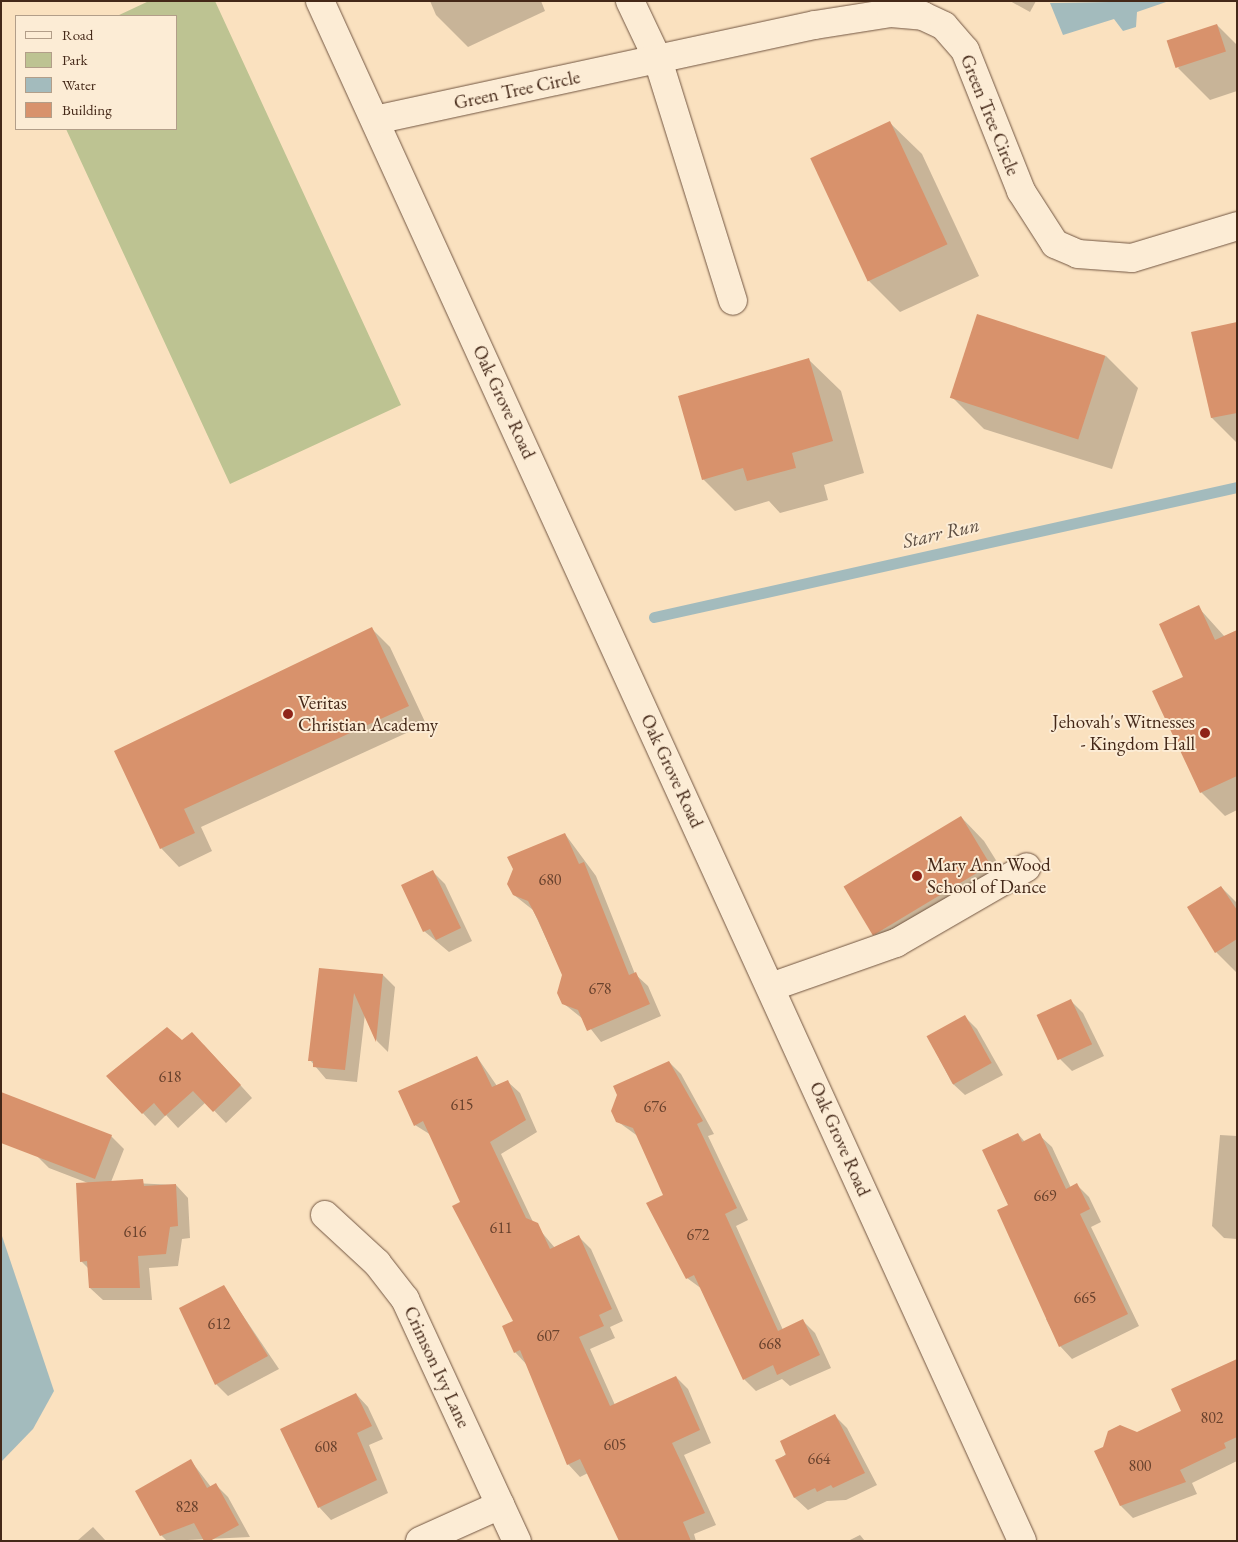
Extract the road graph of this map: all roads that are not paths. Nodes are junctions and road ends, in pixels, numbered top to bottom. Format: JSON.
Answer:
{"nodes":[{"id":1,"x":320,"y":1,"type":"edge"},
{"id":2,"x":630,"y":1,"type":"edge"},
{"id":3,"x":658,"y":60,"type":"junction"},
{"id":4,"x":375,"y":120,"type":"junction"},
{"id":5,"x":1237,"y":226,"type":"edge"},
{"id":6,"x":733,"y":301,"type":"dead end"},
{"id":7,"x":1027,"y":867,"type":"dead end"},
{"id":8,"x":771,"y":987,"type":"junction"},
{"id":9,"x":325,"y":1216,"type":"dead end"},
{"id":10,"x":500,"y":1505,"type":"junction"},
{"id":11,"x":420,"y":1541,"type":"edge"},
{"id":12,"x":517,"y":1541,"type":"edge"},
{"id":13,"x":1022,"y":1541,"type":"edge"}],
"edges":[{"from":1,"to":4,"type":"street","name":"Oak Grove Road"},
{"from":2,"to":3,"type":"street"},
{"from":3,"to":4,"type":"street","name":"Green Tree Circle"},
{"from":3,"to":5,"type":"street","name":"Green Tree Circle"},
{"from":3,"to":6,"type":"street"},
{"from":4,"to":8,"type":"street","name":"Oak Grove Road"},
{"from":7,"to":8,"type":"street"},
{"from":8,"to":13,"type":"street","name":"Oak Grove Road"},
{"from":9,"to":10,"type":"street","name":"Crimson Ivy Lane"},
{"from":10,"to":11,"type":"street"},
{"from":10,"to":12,"type":"street","name":"Crimson Ivy Lane"}]}
